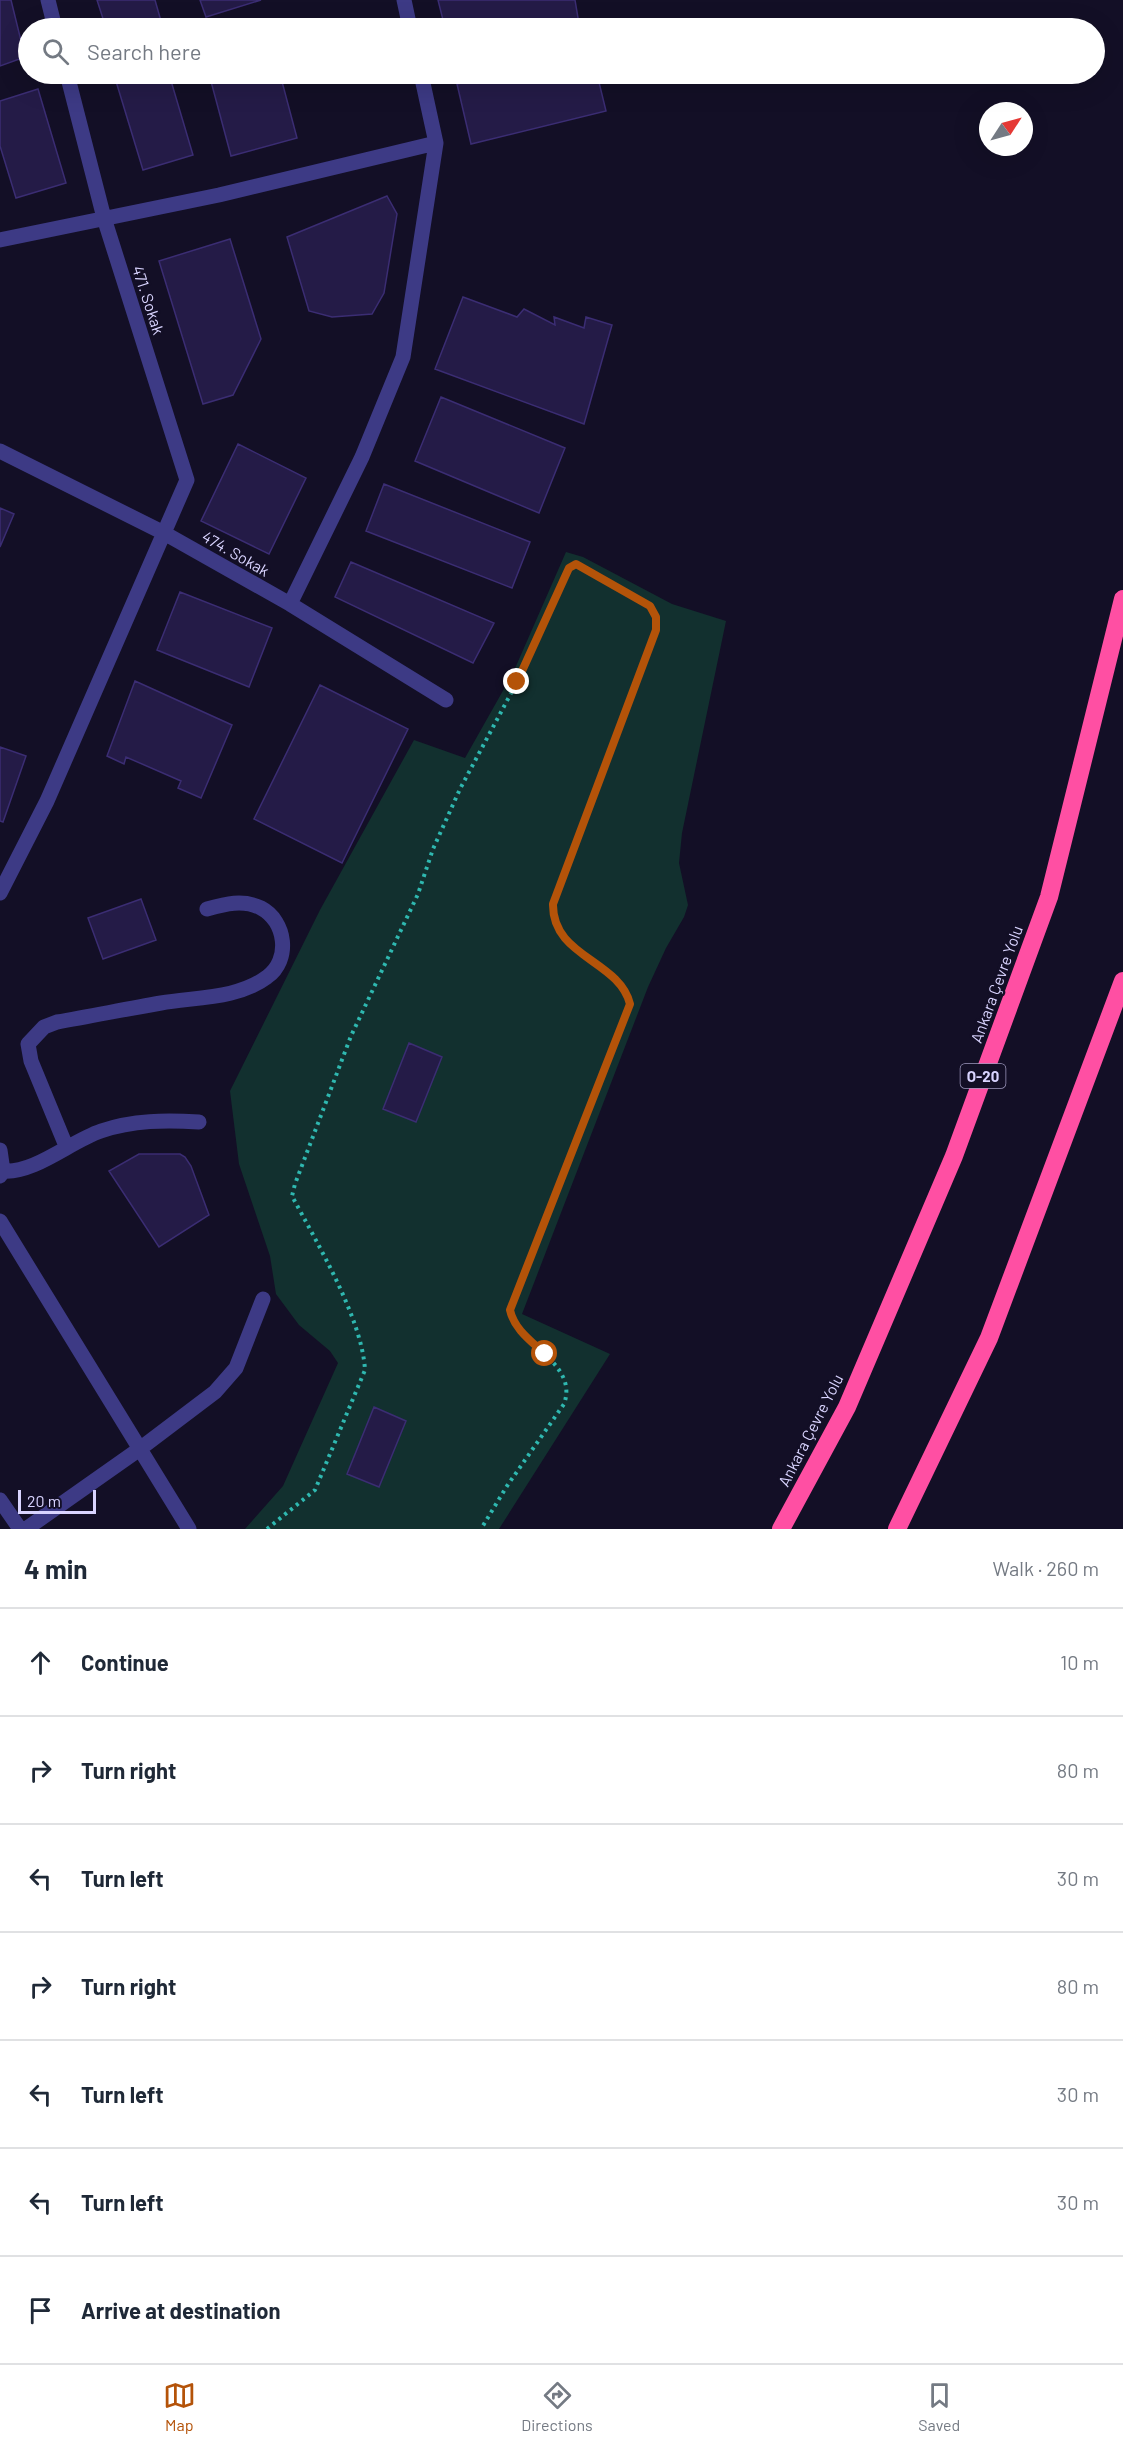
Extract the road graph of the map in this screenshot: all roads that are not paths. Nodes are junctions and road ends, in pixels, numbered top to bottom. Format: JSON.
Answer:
{"nodes":[{"id":1,"x":48,"y":0,"type":"edge"},
{"id":2,"x":404,"y":0,"type":"edge"},
{"id":3,"x":52,"y":18,"type":"edge"},
{"id":4,"x":408,"y":18,"type":"edge"},
{"id":5,"x":70,"y":84,"type":"edge"},
{"id":6,"x":423,"y":84,"type":"edge"},
{"id":7,"x":436,"y":143,"type":"junction"},
{"id":8,"x":104,"y":218,"type":"junction"},
{"id":9,"x":0,"y":240,"type":"edge"},
{"id":10,"x":0,"y":451,"type":"edge"},
{"id":11,"x":164,"y":533,"type":"junction"},
{"id":12,"x":1123,"y":599,"type":"edge"},
{"id":13,"x":290,"y":604,"type":"junction"},
{"id":14,"x":446,"y":700,"type":"dead end"},
{"id":15,"x":0,"y":893,"type":"edge"},
{"id":16,"x":207,"y":909,"type":"dead end"},
{"id":17,"x":1123,"y":981,"type":"edge"},
{"id":18,"x":199,"y":1122,"type":"dead end"},
{"id":19,"x":66,"y":1146,"type":"junction"},
{"id":20,"x":0,"y":1150,"type":"edge"},
{"id":21,"x":1,"y":1174,"type":"edge"},
{"id":22,"x":0,"y":1221,"type":"edge"},
{"id":23,"x":263,"y":1299,"type":"dead end"},
{"id":24,"x":141,"y":1448,"type":"junction"},
{"id":25,"x":0,"y":1500,"type":"edge"},
{"id":26,"x":20,"y":1529,"type":"edge"},
{"id":27,"x":26,"y":1529,"type":"edge"},
{"id":28,"x":189,"y":1529,"type":"edge"},
{"id":29,"x":781,"y":1529,"type":"edge"},
{"id":30,"x":897,"y":1529,"type":"edge"}],
"edges":[{"from":1,"to":3,"type":"street"},
{"from":2,"to":4,"type":"street"},
{"from":5,"to":8,"type":"street","name":"471. Sokak"},
{"from":6,"to":7,"type":"street"},
{"from":7,"to":8,"type":"street"},
{"from":7,"to":13,"type":"street"},
{"from":8,"to":9,"type":"street"},
{"from":8,"to":11,"type":"street","name":"471. Sokak"},
{"from":10,"to":11,"type":"street","name":"474. Sokak"},
{"from":11,"to":13,"type":"street","name":"474. Sokak"},
{"from":11,"to":15,"type":"street","name":"471. Sokak"},
{"from":12,"to":29,"type":"highway","name":"Ankara Çevre Yolu","number":"O-20"},
{"from":13,"to":14,"type":"street","name":"474. Sokak"},
{"from":16,"to":19,"type":"street"},
{"from":17,"to":30,"type":"highway"},
{"from":18,"to":19,"type":"street"},
{"from":19,"to":21,"type":"street"},
{"from":20,"to":21,"type":"street"},
{"from":22,"to":24,"type":"street"},
{"from":23,"to":24,"type":"street"},
{"from":24,"to":27,"type":"street"},
{"from":24,"to":28,"type":"street"},
{"from":25,"to":26,"type":"street"}]}
